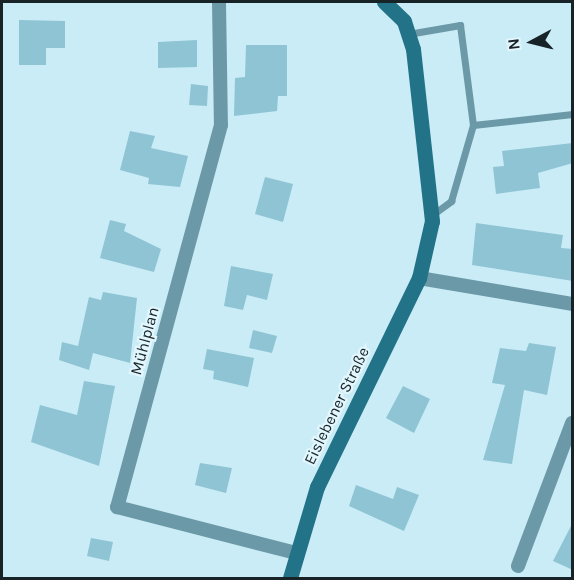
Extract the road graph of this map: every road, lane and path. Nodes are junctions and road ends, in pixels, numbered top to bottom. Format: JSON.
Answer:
{"nodes":[{"id":1,"x":219,"y":2,"type":"edge"},
{"id":2,"x":384,"y":2,"type":"edge"},
{"id":3,"x":408,"y":34,"type":"junction"},
{"id":4,"x":573,"y":114,"type":"edge"},
{"id":5,"x":472,"y":125,"type":"junction"},
{"id":6,"x":432,"y":215,"type":"junction"},
{"id":7,"x":419,"y":278,"type":"junction"},
{"id":8,"x":573,"y":304,"type":"edge"},
{"id":9,"x":573,"y":423,"type":"edge"},
{"id":10,"x":296,"y":553,"type":"junction"},
{"id":11,"x":518,"y":566,"type":"dead end"},
{"id":12,"x":290,"y":579,"type":"edge"}],
"edges":[{"from":1,"to":10,"type":"street","name":"Mühlplan"},
{"from":2,"to":3,"type":"main road","name":"Eislebener Straße"},
{"from":3,"to":5,"type":"lane"},
{"from":3,"to":6,"type":"main road","name":"Eislebener Straße"},
{"from":4,"to":5,"type":"lane"},
{"from":5,"to":6,"type":"lane"},
{"from":6,"to":7,"type":"main road","name":"Eislebener Straße"},
{"from":7,"to":8,"type":"street"},
{"from":7,"to":10,"type":"main road","name":"Eislebener Straße"},
{"from":9,"to":11,"type":"street"},
{"from":10,"to":12,"type":"main road","name":"Eislebener Straße"}]}
